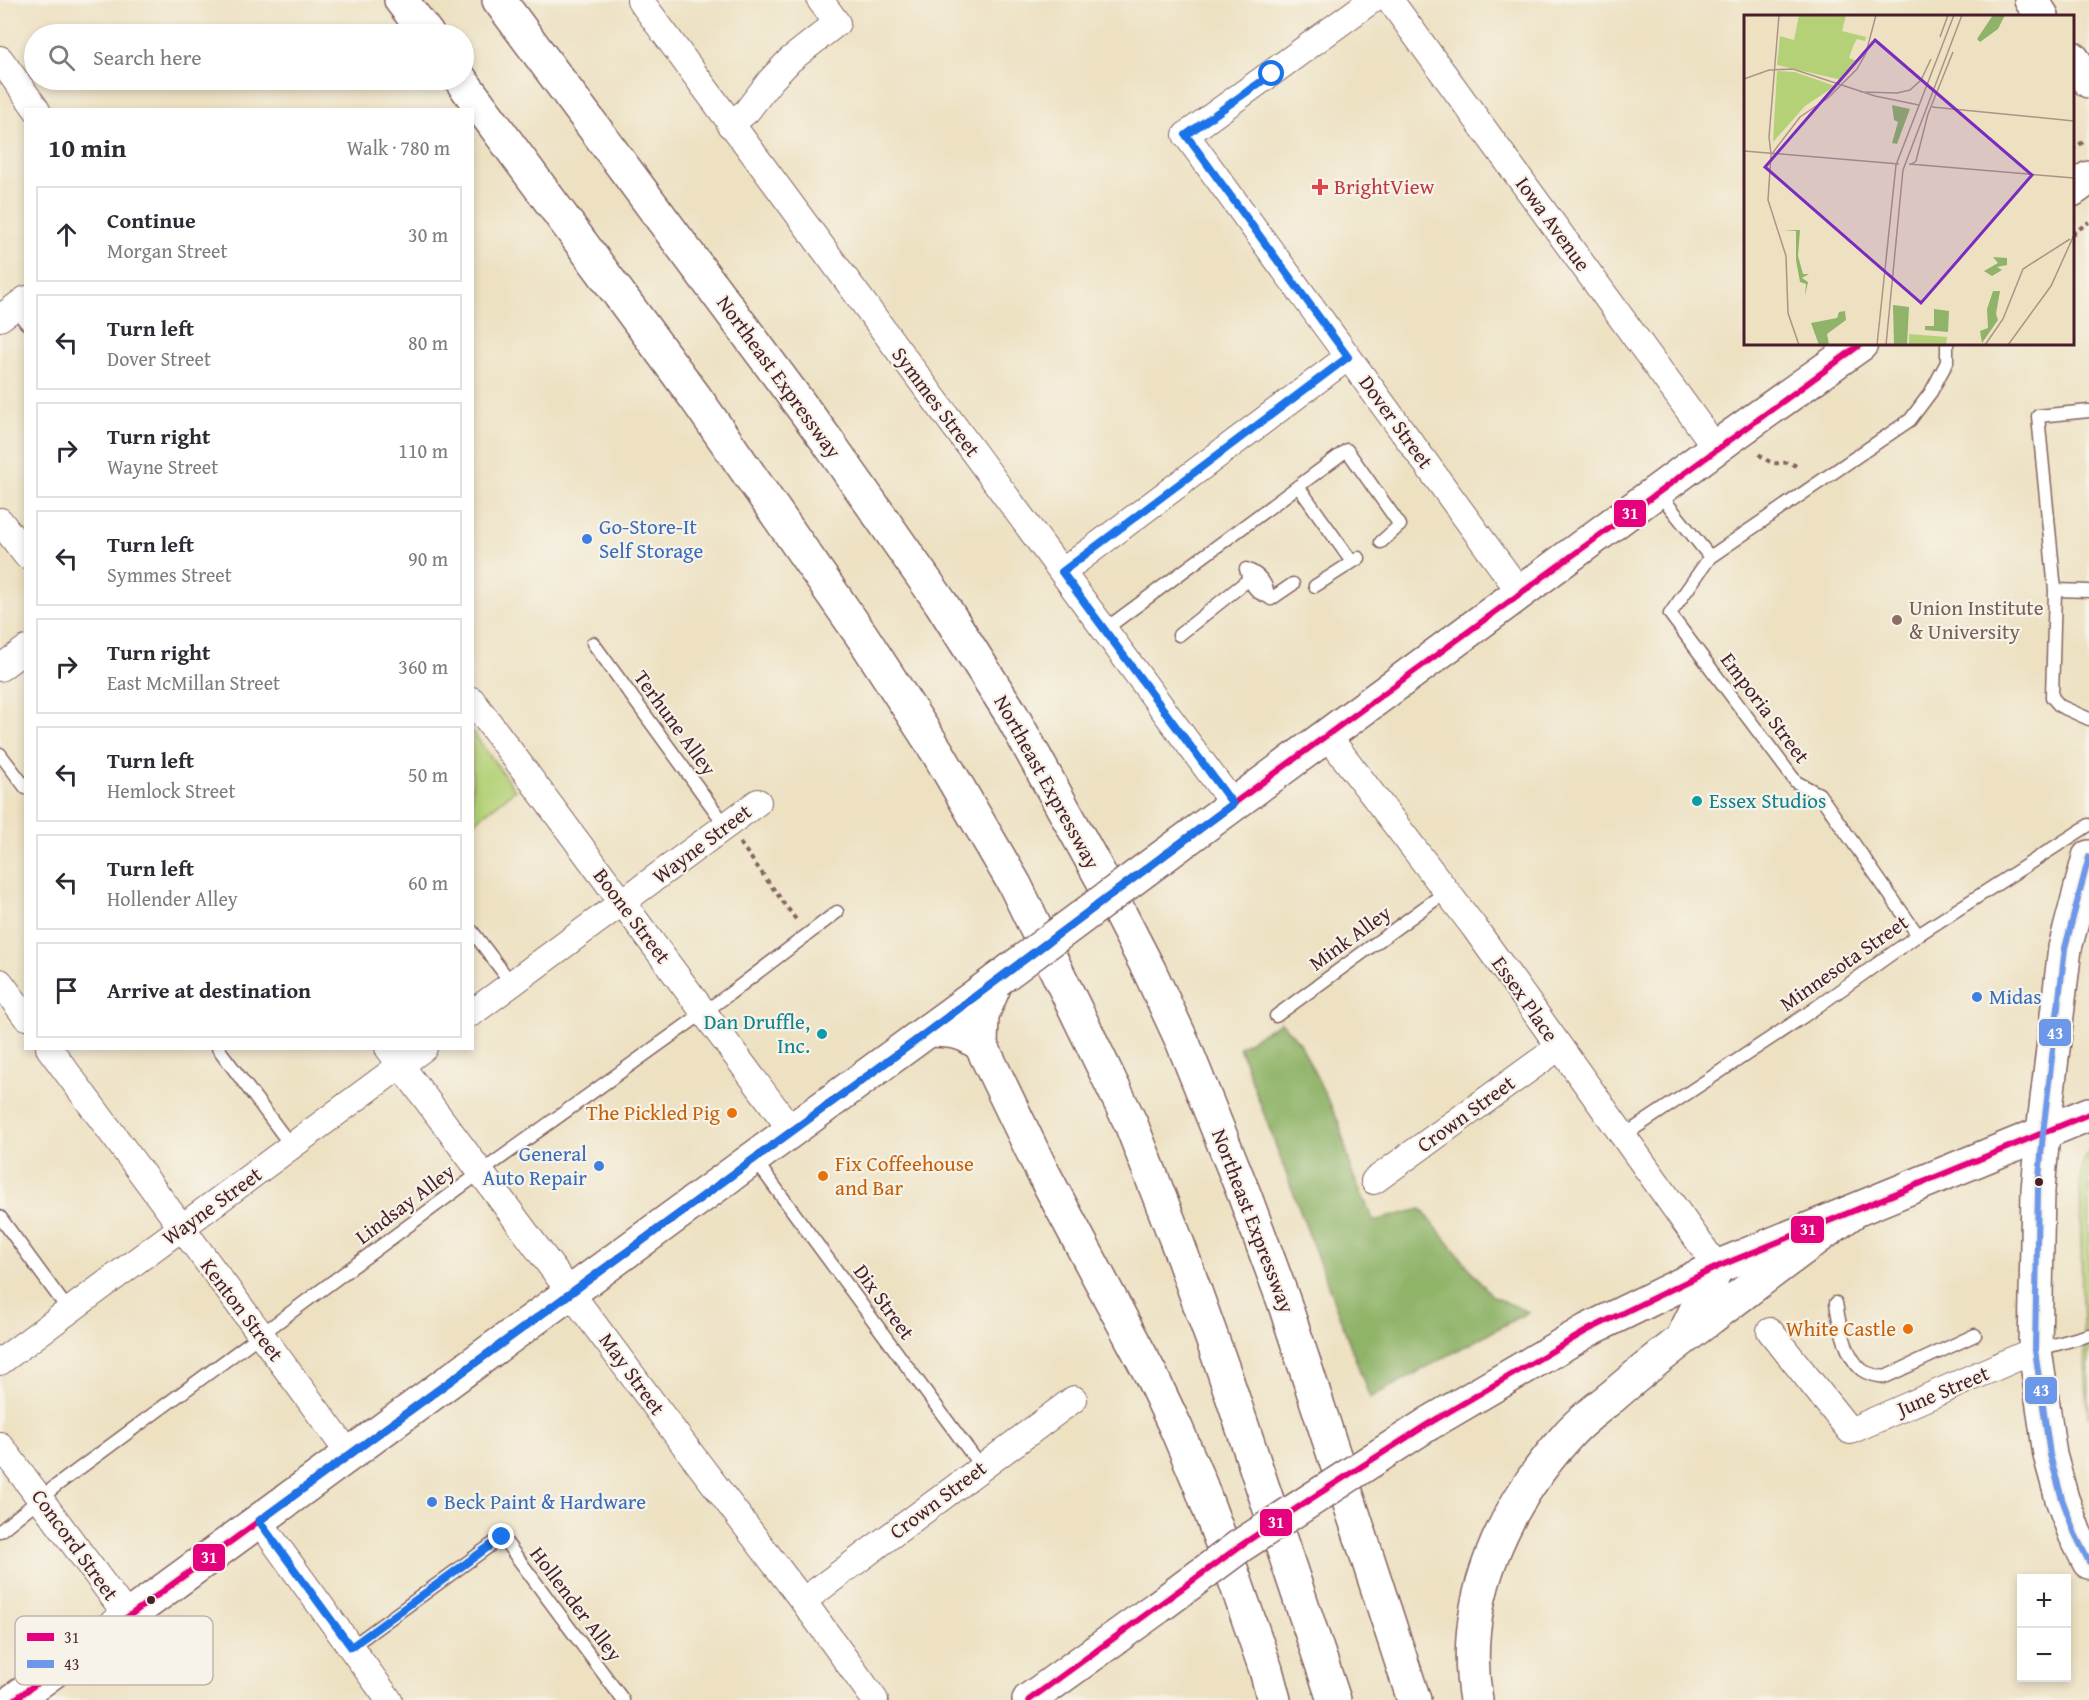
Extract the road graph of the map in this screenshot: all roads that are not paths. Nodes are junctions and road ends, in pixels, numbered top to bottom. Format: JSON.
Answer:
{"nodes":[{"id":1,"x":402,"y":0,"type":"edge"},
{"id":2,"x":500,"y":0,"type":"edge"},
{"id":3,"x":640,"y":0,"type":"edge"},
{"id":4,"x":820,"y":0,"type":"edge"},
{"id":5,"x":1372,"y":0,"type":"edge"},
{"id":6,"x":1390,"y":0,"type":"edge"},
{"id":7,"x":2031,"y":0,"type":"edge"},
{"id":8,"x":2042,"y":15,"type":"edge"},
{"id":9,"x":420,"y":24,"type":"edge"},
{"id":10,"x":0,"y":59,"type":"edge"},
{"id":11,"x":2074,"y":59,"type":"edge"},
{"id":12,"x":2089,"y":81,"type":"edge"},
{"id":13,"x":468,"y":90,"type":"edge"},
{"id":14,"x":36,"y":108,"type":"edge"},
{"id":15,"x":730,"y":125,"type":"junction"},
{"id":16,"x":2089,"y":178,"type":"edge"},
{"id":17,"x":2074,"y":189,"type":"edge"},
{"id":18,"x":1860,"y":345,"type":"edge"},
{"id":19,"x":1947,"y":345,"type":"edge"},
{"id":20,"x":1348,"y":357,"type":"junction"},
{"id":21,"x":2089,"y":411,"type":"edge"},
{"id":22,"x":1716,"y":448,"type":"junction"},
{"id":23,"x":1298,"y":486,"type":"junction"},
{"id":24,"x":1657,"y":491,"type":"junction"},
{"id":25,"x":0,"y":521,"type":"edge"},
{"id":26,"x":1381,"y":542,"type":"dead end"},
{"id":27,"x":24,"y":552,"type":"edge"},
{"id":28,"x":1710,"y":557,"type":"junction"},
{"id":29,"x":1062,"y":572,"type":"junction"},
{"id":30,"x":1293,"y":584,"type":"dead end"},
{"id":31,"x":1315,"y":586,"type":"dead end"},
{"id":32,"x":2055,"y":590,"type":"junction"},
{"id":33,"x":2089,"y":591,"type":"edge"},
{"id":34,"x":1520,"y":592,"type":"junction"},
{"id":35,"x":1104,"y":630,"type":"junction"},
{"id":36,"x":1179,"y":635,"type":"dead end"},
{"id":37,"x":593,"y":643,"type":"dead end"},
{"id":38,"x":24,"y":651,"type":"edge"},
{"id":39,"x":0,"y":669,"type":"edge"},
{"id":40,"x":474,"y":703,"type":"edge"},
{"id":41,"x":2089,"y":719,"type":"edge"},
{"id":42,"x":1327,"y":735,"type":"junction"},
{"id":43,"x":0,"y":754,"type":"edge"},
{"id":44,"x":24,"y":785,"type":"edge"},
{"id":45,"x":758,"y":802,"type":"dead end"},
{"id":46,"x":1233,"y":804,"type":"junction"},
{"id":47,"x":2089,"y":825,"type":"edge"},
{"id":48,"x":732,"y":834,"type":"junction"},
{"id":49,"x":2089,"y":857,"type":"edge"},
{"id":50,"x":1447,"y":891,"type":"junction"},
{"id":51,"x":622,"y":903,"type":"junction"},
{"id":52,"x":837,"y":912,"type":"dead end"},
{"id":53,"x":474,"y":934,"type":"edge"},
{"id":54,"x":1918,"y":935,"type":"junction"},
{"id":55,"x":997,"y":980,"type":"junction"},
{"id":56,"x":512,"y":984,"type":"junction"},
{"id":57,"x":474,"y":1012,"type":"edge"},
{"id":58,"x":703,"y":1012,"type":"junction"},
{"id":59,"x":1276,"y":1016,"type":"dead end"},
{"id":60,"x":929,"y":1030,"type":"junction"},
{"id":61,"x":981,"y":1045,"type":"junction"},
{"id":62,"x":1558,"y":1048,"type":"junction"},
{"id":63,"x":50,"y":1050,"type":"edge"},
{"id":64,"x":219,"y":1050,"type":"edge"},
{"id":65,"x":418,"y":1050,"type":"edge"},
{"id":66,"x":395,"y":1057,"type":"edge"},
{"id":67,"x":2089,"y":1114,"type":"edge"},
{"id":68,"x":792,"y":1131,"type":"junction"},
{"id":69,"x":2043,"y":1133,"type":"junction"},
{"id":70,"x":1623,"y":1136,"type":"junction"},
{"id":71,"x":292,"y":1147,"type":"junction"},
{"id":72,"x":754,"y":1159,"type":"junction"},
{"id":73,"x":481,"y":1172,"type":"junction"},
{"id":74,"x":1374,"y":1181,"type":"dead end"},
{"id":75,"x":1854,"y":1210,"type":"junction"},
{"id":76,"x":0,"y":1217,"type":"edge"},
{"id":77,"x":182,"y":1228,"type":"junction"},
{"id":78,"x":1717,"y":1267,"type":"junction"},
{"id":79,"x":571,"y":1293,"type":"junction"},
{"id":80,"x":1836,"y":1303,"type":"dead end"},
{"id":81,"x":69,"y":1311,"type":"junction"},
{"id":82,"x":1770,"y":1331,"type":"dead end"},
{"id":83,"x":261,"y":1335,"type":"junction"},
{"id":84,"x":1976,"y":1335,"type":"dead end"},
{"id":85,"x":2089,"y":1335,"type":"edge"},
{"id":86,"x":1682,"y":1339,"type":"junction"},
{"id":87,"x":2035,"y":1350,"type":"junction"},
{"id":88,"x":0,"y":1362,"type":"edge"},
{"id":89,"x":1074,"y":1400,"type":"dead end"},
{"id":90,"x":0,"y":1445,"type":"edge"},
{"id":91,"x":350,"y":1455,"type":"junction"},
{"id":92,"x":982,"y":1468,"type":"junction"},
{"id":93,"x":40,"y":1498,"type":"junction"},
{"id":94,"x":259,"y":1521,"type":"junction"},
{"id":95,"x":0,"y":1531,"type":"edge"},
{"id":96,"x":2089,"y":1562,"type":"edge"},
{"id":97,"x":802,"y":1601,"type":"junction"},
{"id":98,"x":127,"y":1616,"type":"edge"},
{"id":99,"x":129,"y":1616,"type":"edge"},
{"id":100,"x":351,"y":1647,"type":"junction"},
{"id":101,"x":35,"y":1685,"type":"edge"},
{"id":102,"x":14,"y":1700,"type":"edge"},
{"id":103,"x":389,"y":1700,"type":"edge"},
{"id":104,"x":623,"y":1700,"type":"edge"},
{"id":105,"x":875,"y":1700,"type":"edge"},
{"id":106,"x":1029,"y":1700,"type":"edge"},
{"id":107,"x":1274,"y":1700,"type":"edge"},
{"id":108,"x":1334,"y":1700,"type":"edge"},
{"id":109,"x":1414,"y":1700,"type":"edge"},
{"id":110,"x":1476,"y":1700,"type":"edge"}],
"edges":[{"from":1,"to":9,"type":"main road"},
{"from":2,"to":109,"type":"main road","name":"Northeast Expressway"},
{"from":3,"to":15,"type":"street","name":"Symmes Street"},
{"from":4,"to":15,"type":"street"},
{"from":5,"to":20,"type":"street","name":"Dover Street"},
{"from":6,"to":22,"type":"street","name":"Iowa Avenue"},
{"from":7,"to":8,"type":"main road"},
{"from":10,"to":14,"type":"street"},
{"from":11,"to":12,"type":"main road"},
{"from":13,"to":108,"type":"main road"},
{"from":15,"to":29,"type":"street","name":"Symmes Street"},
{"from":16,"to":17,"type":"main road"},
{"from":18,"to":22,"type":"main road"},
{"from":19,"to":28,"type":"lane"},
{"from":20,"to":29,"type":"street"},
{"from":20,"to":34,"type":"street","name":"Dover Street"},
{"from":21,"to":32,"type":"lane"},
{"from":22,"to":24,"type":"main road"},
{"from":23,"to":26,"type":"lane"},
{"from":23,"to":31,"type":"lane"},
{"from":23,"to":35,"type":"lane"},
{"from":24,"to":28,"type":"lane"},
{"from":24,"to":34,"type":"main road"},
{"from":25,"to":27,"type":"street"},
{"from":28,"to":54,"type":"lane","name":"Emporia Street"},
{"from":29,"to":35,"type":"street","name":"Symmes Street"},
{"from":30,"to":36,"type":"lane"},
{"from":32,"to":33,"type":"lane"},
{"from":32,"to":41,"type":"lane"},
{"from":34,"to":42,"type":"main road"},
{"from":35,"to":46,"type":"street","name":"Symmes Street"},
{"from":37,"to":48,"type":"lane","name":"Terhune Alley"},
{"from":38,"to":39,"type":"street"},
{"from":40,"to":51,"type":"street","name":"Boone Street"},
{"from":42,"to":46,"type":"main road"},
{"from":42,"to":50,"type":"street","name":"Essex Place"},
{"from":43,"to":44,"type":"lane"},
{"from":45,"to":48,"type":"street","name":"Wayne Street"},
{"from":46,"to":55,"type":"main road","bridge":true},
{"from":47,"to":54,"type":"lane","name":"Minnesota Street"},
{"from":48,"to":51,"type":"street","name":"Wayne Street"},
{"from":49,"to":69,"type":"main road"},
{"from":50,"to":59,"type":"lane","name":"Mink Alley"},
{"from":50,"to":62,"type":"street","name":"Essex Place"},
{"from":51,"to":56,"type":"street","name":"Wayne Street"},
{"from":51,"to":58,"type":"street","name":"Boone Street"},
{"from":52,"to":58,"type":"lane","name":"Lindsay Alley"},
{"from":53,"to":56,"type":"lane"},
{"from":54,"to":70,"type":"lane","name":"Minnesota Street"},
{"from":55,"to":60,"type":"main road"},
{"from":55,"to":61,"type":"main road"},
{"from":56,"to":57,"type":"street","name":"Wayne Street"},
{"from":58,"to":68,"type":"street","name":"Boone Street"},
{"from":58,"to":73,"type":"lane","name":"Lindsay Alley"},
{"from":60,"to":61,"type":"main road"},
{"from":60,"to":68,"type":"main road"},
{"from":61,"to":107,"type":"main road"},
{"from":62,"to":70,"type":"street","name":"Essex Place"},
{"from":62,"to":74,"type":"street","name":"Crown Street"},
{"from":63,"to":77,"type":"street","name":"Kenton Street"},
{"from":64,"to":71,"type":"lane"},
{"from":65,"to":66,"type":"street","name":"Wayne Street"},
{"from":66,"to":71,"type":"street","name":"Wayne Street"},
{"from":66,"to":73,"type":"street","name":"May Street"},
{"from":67,"to":69,"type":"main road"},
{"from":68,"to":72,"type":"main road"},
{"from":69,"to":75,"type":"main road"},
{"from":69,"to":87,"type":"main road"},
{"from":70,"to":78,"type":"street","name":"Essex Place"},
{"from":71,"to":77,"type":"street","name":"Wayne Street"},
{"from":72,"to":79,"type":"main road"},
{"from":72,"to":92,"type":"lane","name":"Dix Street"},
{"from":73,"to":79,"type":"street","name":"May Street"},
{"from":73,"to":83,"type":"lane","name":"Lindsay Alley"},
{"from":75,"to":78,"type":"main road"},
{"from":75,"to":86,"type":"main road"},
{"from":76,"to":81,"type":"lane"},
{"from":77,"to":81,"type":"street","name":"Wayne Street"},
{"from":77,"to":83,"type":"street","name":"Kenton Street"},
{"from":78,"to":86,"type":"main road"},
{"from":78,"to":106,"type":"main road","bridge":true},
{"from":79,"to":91,"type":"main road"},
{"from":79,"to":97,"type":"street","name":"May Street"},
{"from":80,"to":84,"type":"lane"},
{"from":81,"to":88,"type":"street","name":"Wayne Street"},
{"from":82,"to":87,"type":"street","name":"June Street"},
{"from":83,"to":91,"type":"street","name":"Kenton Street"},
{"from":83,"to":93,"type":"lane","name":"Lindsay Alley"},
{"from":85,"to":87,"type":"lane"},
{"from":86,"to":110,"type":"main road"},
{"from":87,"to":96,"type":"main road"},
{"from":89,"to":92,"type":"street","name":"Crown Street"},
{"from":90,"to":93,"type":"street","name":"Concord Street"},
{"from":91,"to":94,"type":"main road"},
{"from":92,"to":97,"type":"street","name":"Crown Street"},
{"from":93,"to":95,"type":"lane","name":"Lindsay Alley"},
{"from":93,"to":98,"type":"street","name":"Concord Street"},
{"from":94,"to":99,"type":"main road"},
{"from":94,"to":100,"type":"street"},
{"from":97,"to":105,"type":"street","name":"May Street"},
{"from":100,"to":103,"type":"street"},
{"from":100,"to":104,"type":"lane","name":"Hollender Alley"},
{"from":101,"to":102,"type":"main road"}]}
